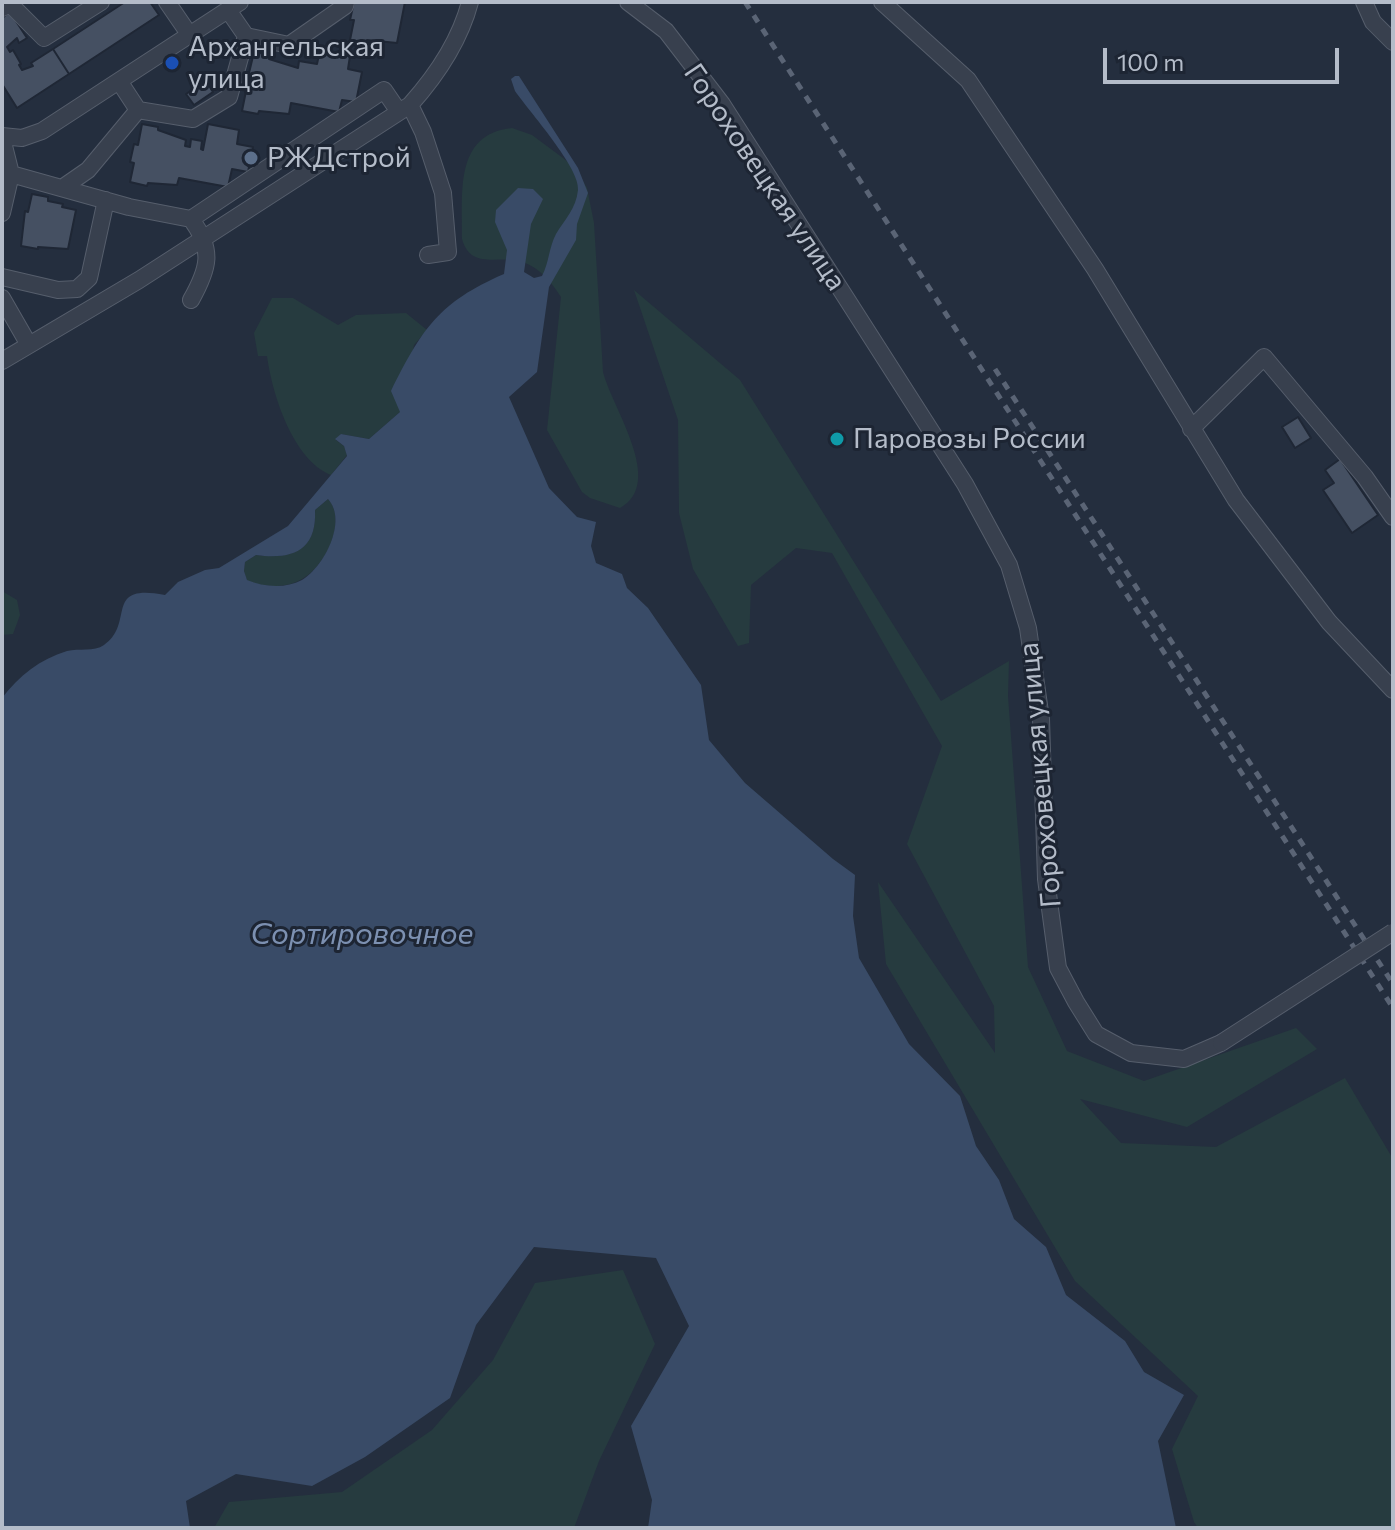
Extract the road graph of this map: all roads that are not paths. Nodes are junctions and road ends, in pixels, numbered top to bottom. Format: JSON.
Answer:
{"nodes":[{"id":1,"x":101,"y":2,"type":"edge"},
{"id":2,"x":167,"y":2,"type":"edge"},
{"id":3,"x":346,"y":2,"type":"edge"},
{"id":4,"x":470,"y":2,"type":"edge"},
{"id":5,"x":628,"y":2,"type":"edge"},
{"id":6,"x":882,"y":2,"type":"edge"},
{"id":7,"x":1364,"y":2,"type":"edge"},
{"id":8,"x":7,"y":5,"type":"edge"},
{"id":9,"x":234,"y":6,"type":"edge"},
{"id":10,"x":189,"y":34,"type":"junction"},
{"id":11,"x":246,"y":36,"type":"junction"},
{"id":12,"x":1393,"y":42,"type":"edge"},
{"id":13,"x":119,"y":81,"type":"junction"},
{"id":14,"x":405,"y":109,"type":"junction"},
{"id":15,"x":138,"y":110,"type":"junction"},
{"id":16,"x":331,"y":127,"type":"junction"},
{"id":17,"x":2,"y":137,"type":"edge"},
{"id":18,"x":344,"y":147,"type":"junction"},
{"id":19,"x":11,"y":174,"type":"junction"},
{"id":20,"x":62,"y":188,"type":"junction"},
{"id":21,"x":106,"y":200,"type":"junction"},
{"id":22,"x":2,"y":213,"type":"edge"},
{"id":23,"x":191,"y":219,"type":"junction"},
{"id":24,"x":204,"y":237,"type":"junction"},
{"id":25,"x":428,"y":255,"type":"dead end"},
{"id":26,"x":2,"y":277,"type":"edge"},
{"id":27,"x":2,"y":298,"type":"edge"},
{"id":28,"x":191,"y":300,"type":"dead end"},
{"id":29,"x":29,"y":345,"type":"junction"},
{"id":30,"x":2,"y":361,"type":"edge"},
{"id":31,"x":1191,"y":429,"type":"junction"},
{"id":32,"x":1393,"y":517,"type":"edge"},
{"id":33,"x":1393,"y":690,"type":"edge"},
{"id":34,"x":1393,"y":932,"type":"edge"}],
"edges":[{"from":1,"to":8,"type":"street"},
{"from":2,"to":10,"type":"street"},
{"from":3,"to":11,"type":"street"},
{"from":4,"to":14,"type":"street"},
{"from":5,"to":34,"type":"street","name":"Гороховецкая улица","bridge":true},
{"from":6,"to":31,"type":"street"},
{"from":7,"to":12,"type":"street"},
{"from":9,"to":10,"type":"street"},
{"from":9,"to":11,"type":"street"},
{"from":10,"to":13,"type":"street"},
{"from":11,"to":15,"type":"street"},
{"from":13,"to":15,"type":"street"},
{"from":13,"to":17,"type":"street"},
{"from":14,"to":16,"type":"street"},
{"from":14,"to":18,"type":"street"},
{"from":14,"to":25,"type":"street"},
{"from":15,"to":20,"type":"street"},
{"from":16,"to":18,"type":"street"},
{"from":16,"to":23,"type":"street"},
{"from":17,"to":19,"type":"street"},
{"from":18,"to":24,"type":"street"},
{"from":19,"to":20,"type":"street"},
{"from":19,"to":22,"type":"street"},
{"from":20,"to":21,"type":"street"},
{"from":21,"to":23,"type":"street"},
{"from":21,"to":26,"type":"street"},
{"from":23,"to":24,"type":"street"},
{"from":24,"to":28,"type":"street"},
{"from":24,"to":29,"type":"street"},
{"from":27,"to":29,"type":"street"},
{"from":29,"to":30,"type":"street"},
{"from":31,"to":32,"type":"street"},
{"from":31,"to":33,"type":"street"}]}
